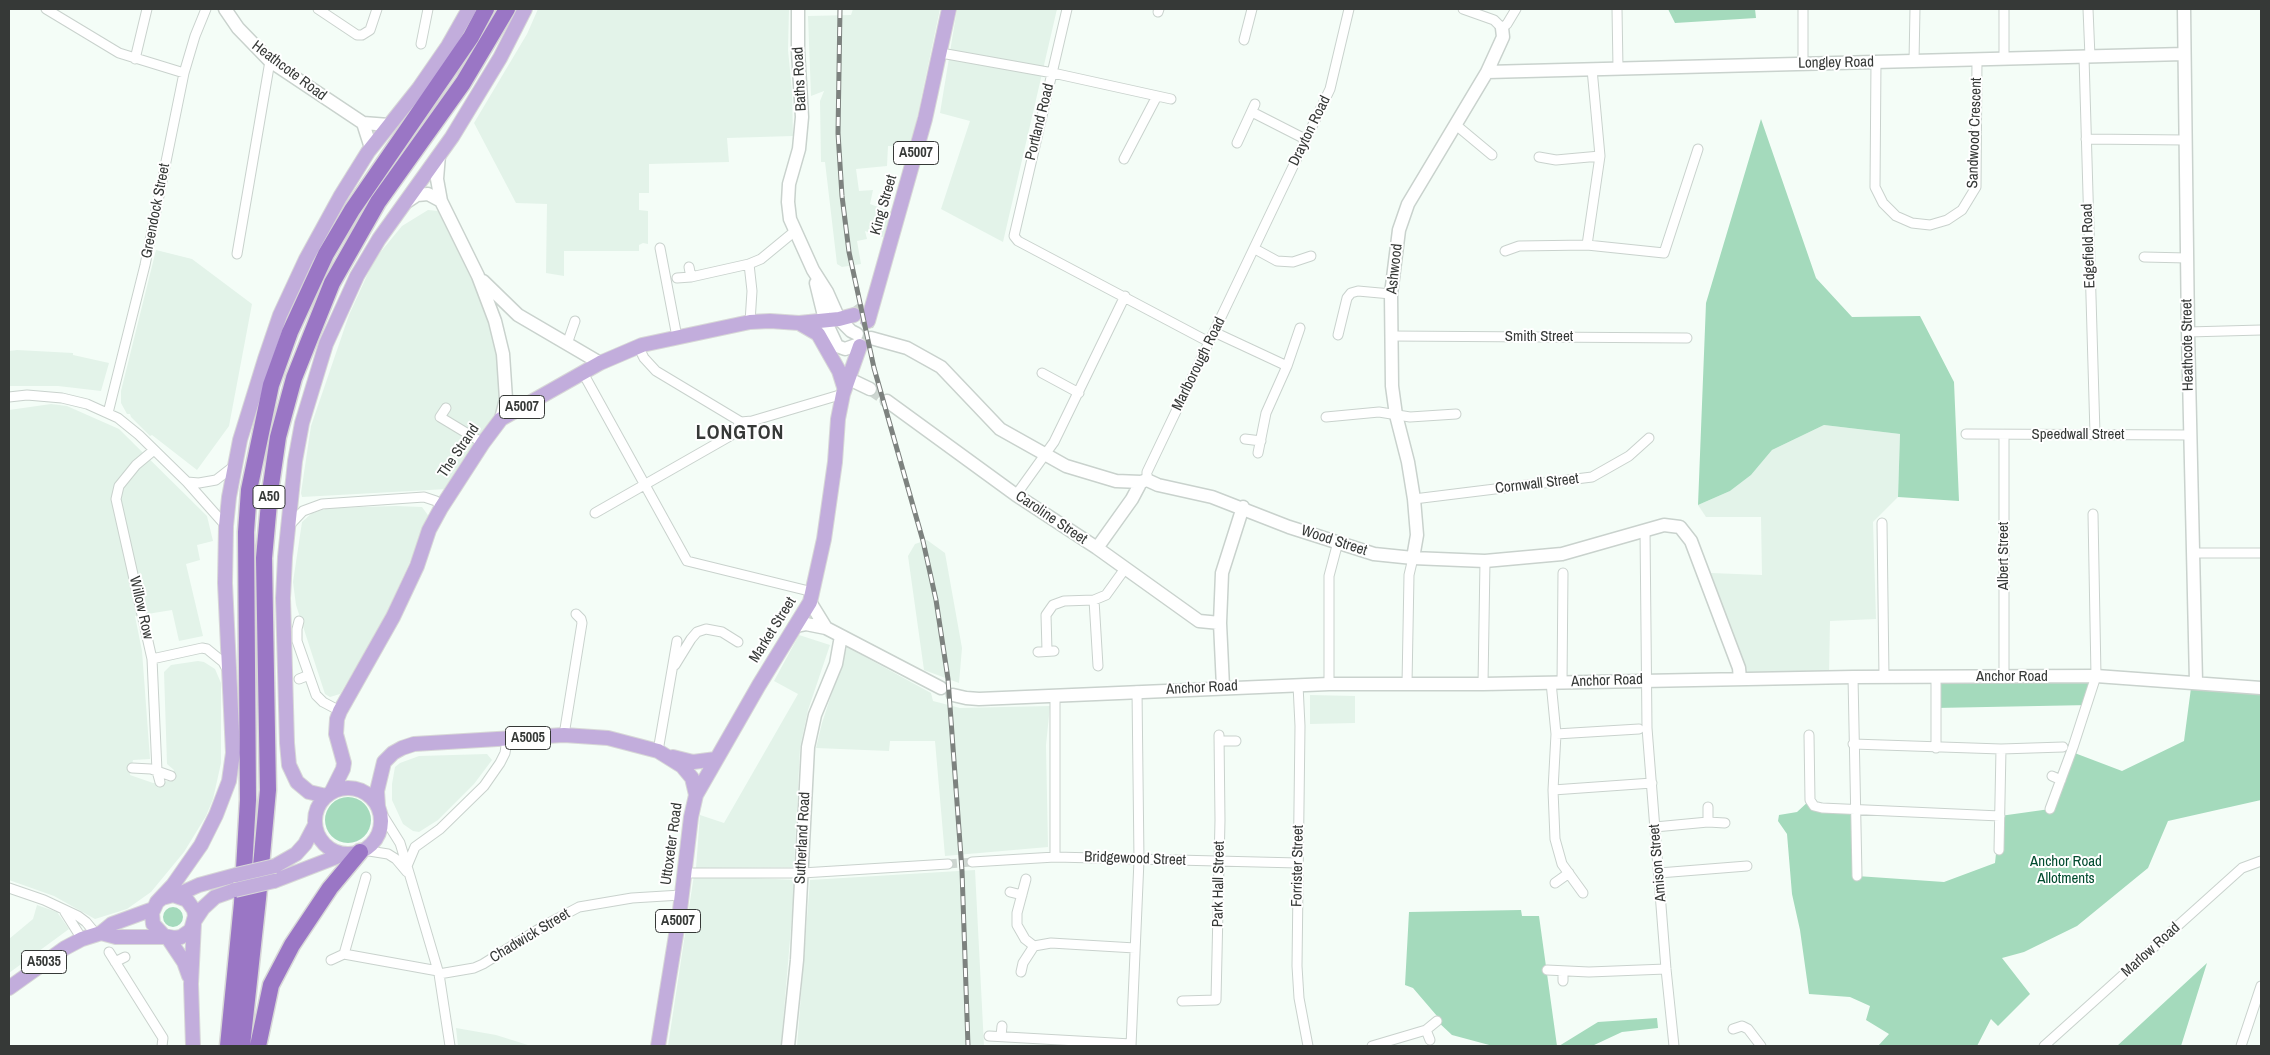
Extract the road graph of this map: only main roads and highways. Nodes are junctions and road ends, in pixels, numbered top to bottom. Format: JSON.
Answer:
{"nodes":[{"id":1,"x":469,"y":9,"type":"edge"},
{"id":2,"x":486,"y":9,"type":"edge"},
{"id":3,"x":507,"y":9,"type":"edge"},
{"id":4,"x":525,"y":9,"type":"edge"},
{"id":5,"x":949,"y":9,"type":"edge"},
{"id":6,"x":864,"y":306,"type":"junction"},
{"id":7,"x":868,"y":321,"type":"tunnel mouth"},
{"id":8,"x":799,"y":323,"type":"junction"},
{"id":9,"x":862,"y":340,"type":"tunnel mouth"},
{"id":10,"x":845,"y":387,"type":"junction"},
{"id":11,"x":660,"y":752,"type":"junction"},
{"id":12,"x":716,"y":759,"type":"junction"},
{"id":13,"x":329,"y":793,"type":"junction"},
{"id":14,"x":696,"y":795,"type":"junction"},
{"id":15,"x":379,"y":809,"type":"junction"},
{"id":16,"x":315,"y":825,"type":"junction"},
{"id":17,"x":356,"y":852,"type":"junction"},
{"id":18,"x":177,"y":895,"type":"junction"},
{"id":19,"x":155,"y":906,"type":"junction"},
{"id":20,"x":194,"y":922,"type":"junction"},
{"id":21,"x":98,"y":934,"type":"junction"},
{"id":22,"x":167,"y":937,"type":"junction"},
{"id":23,"x":191,"y":984,"type":"junction"},
{"id":24,"x":9,"y":988,"type":"edge"},
{"id":25,"x":193,"y":1046,"type":"edge"},
{"id":26,"x":228,"y":1046,"type":"edge"},
{"id":27,"x":242,"y":1046,"type":"edge"},
{"id":28,"x":258,"y":1046,"type":"edge"},
{"id":29,"x":658,"y":1046,"type":"edge"}],
"edges":[{"from":1,"to":19,"type":"main road","number":"A50"},
{"from":2,"to":26,"type":"highway","number":"A50"},
{"from":3,"to":27,"type":"highway","number":"A50"},
{"from":4,"to":13,"type":"main road","number":"A50"},
{"from":5,"to":6,"type":"main road","name":"King Street","number":"A5007"},
{"from":6,"to":7,"type":"main road","name":"King Street","number":"A5007"},
{"from":6,"to":8,"type":"main road","number":"A5007"},
{"from":8,"to":10,"type":"main road"},
{"from":8,"to":13,"type":"main road","name":"The Strand","number":"A5007"},
{"from":9,"to":10,"type":"main road","number":"A5007"},
{"from":10,"to":12,"type":"main road","name":"Market Street","number":"A5007"},
{"from":11,"to":12,"type":"main road","number":"A5005"},
{"from":11,"to":14,"type":"main road","number":"A5005"},
{"from":11,"to":15,"type":"main road","number":"A5005"},
{"from":12,"to":14,"type":"main road","name":"Market Street","number":"A5007"},
{"from":13,"to":15,"type":"main road"},
{"from":13,"to":16,"type":"main road","number":"A5007"},
{"from":14,"to":29,"type":"main road","name":"Uttoxeter Road","number":"A5007"},
{"from":15,"to":17,"type":"main road"},
{"from":16,"to":17,"type":"main road"},
{"from":16,"to":18,"type":"main road","bridge":true},
{"from":17,"to":20,"type":"main road","bridge":true},
{"from":17,"to":28,"type":"highway"},
{"from":18,"to":19,"type":"main road"},
{"from":18,"to":20,"type":"main road"},
{"from":19,"to":21,"type":"main road","number":"A5035"},
{"from":19,"to":22,"type":"main road"},
{"from":20,"to":22,"type":"main road"},
{"from":20,"to":23,"type":"main road"},
{"from":21,"to":22,"type":"main road","number":"A5035"},
{"from":21,"to":24,"type":"main road","number":"A5035"},
{"from":22,"to":23,"type":"main road"},
{"from":23,"to":25,"type":"main road"}]}
